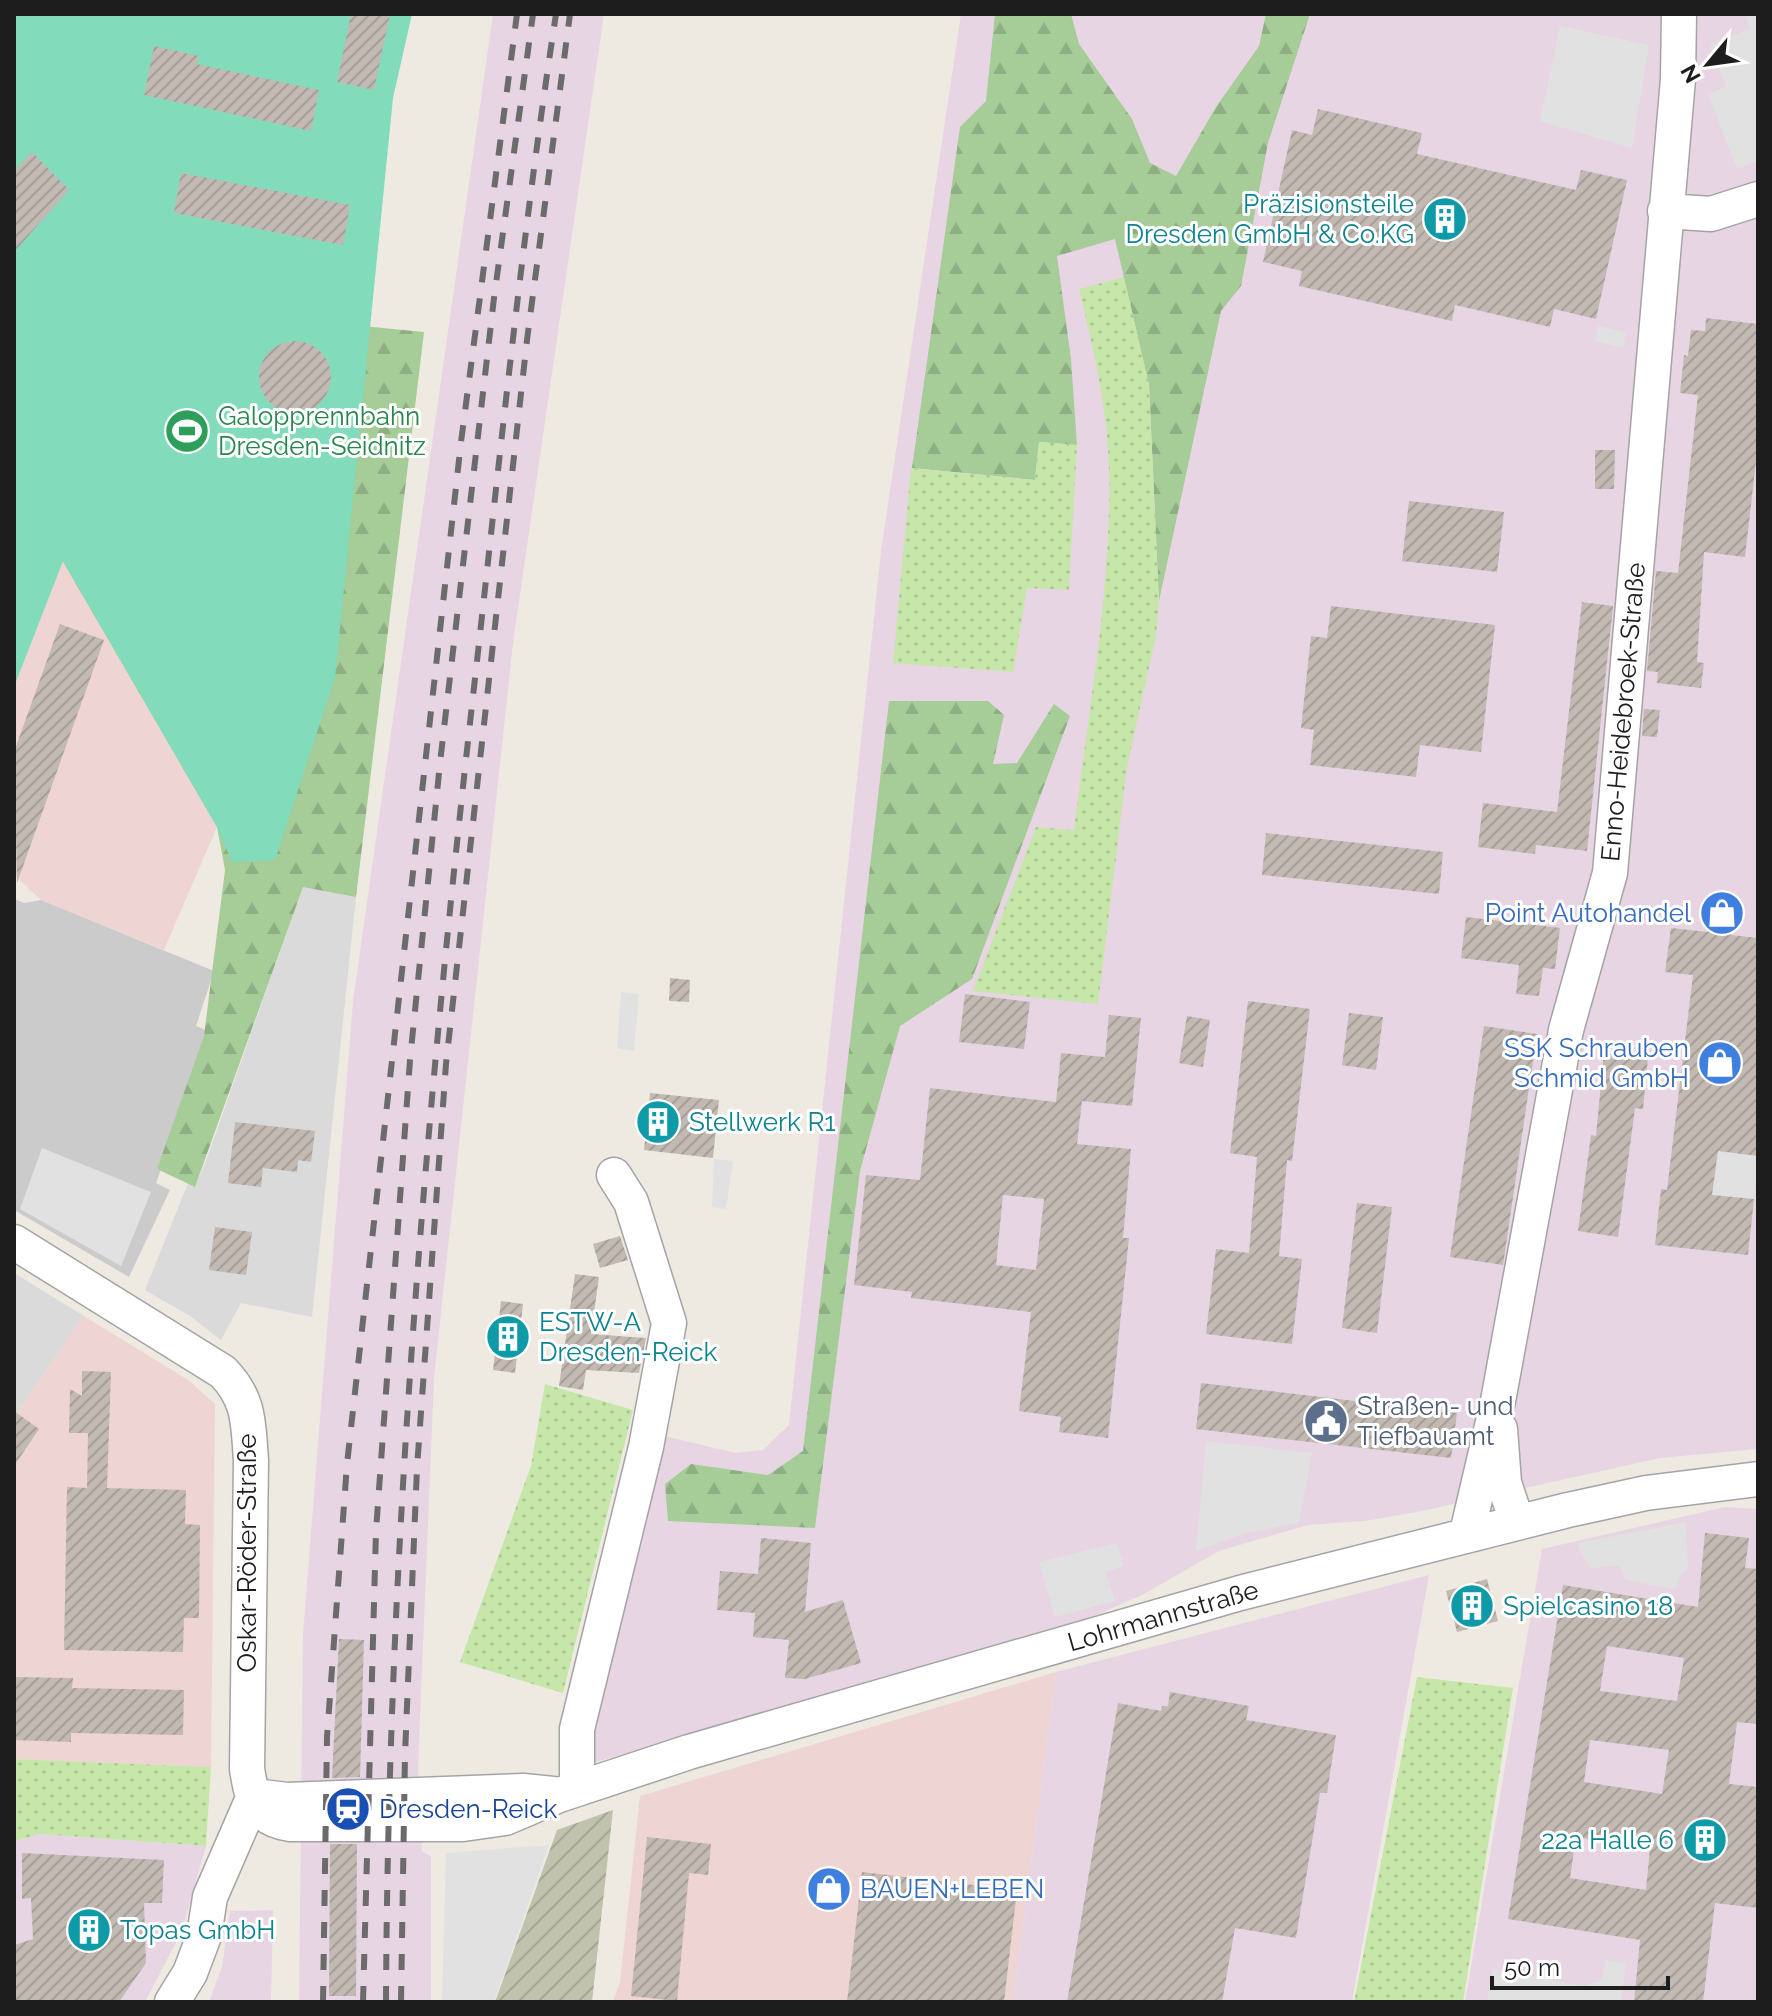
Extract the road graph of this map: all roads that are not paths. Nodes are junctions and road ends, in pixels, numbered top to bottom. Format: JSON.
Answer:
{"nodes":[{"id":1,"x":1679,"y":14,"type":"edge"},
{"id":2,"x":1758,"y":199,"type":"edge"},
{"id":3,"x":1665,"y":211,"type":"junction"},
{"id":4,"x":614,"y":1175,"type":"dead end"},
{"id":5,"x":14,"y":1242,"type":"edge"},
{"id":6,"x":1498,"y":1401,"type":"junction"},
{"id":7,"x":1758,"y":1479,"type":"edge"},
{"id":8,"x":1517,"y":1522,"type":"junction"},
{"id":9,"x":1467,"y":1533,"type":"junction"},
{"id":10,"x":568,"y":1792,"type":"junction"},
{"id":11,"x":254,"y":1796,"type":"junction"},
{"id":12,"x":172,"y":2002,"type":"edge"}],
"edges":[{"from":1,"to":3,"type":"street","name":"Enno-Heidebroek-Straße"},
{"from":2,"to":3,"type":"street"},
{"from":3,"to":6,"type":"street","name":"Enno-Heidebroek-Straße"},
{"from":4,"to":10,"type":"street"},
{"from":5,"to":11,"type":"street","name":"Oskar-Röder-Straße"},
{"from":6,"to":8,"type":"street","name":"Enno-Heidebroek-Straße"},
{"from":6,"to":9,"type":"street","name":"Enno-Heidebroek-Straße"},
{"from":7,"to":8,"type":"street","name":"Lohrmannstraße"},
{"from":8,"to":9,"type":"street","name":"Lohrmannstraße"},
{"from":9,"to":10,"type":"street","name":"Lohrmannstraße"},
{"from":10,"to":11,"type":"street","name":"Lohrmannstraße"},
{"from":11,"to":12,"type":"street"}]}
